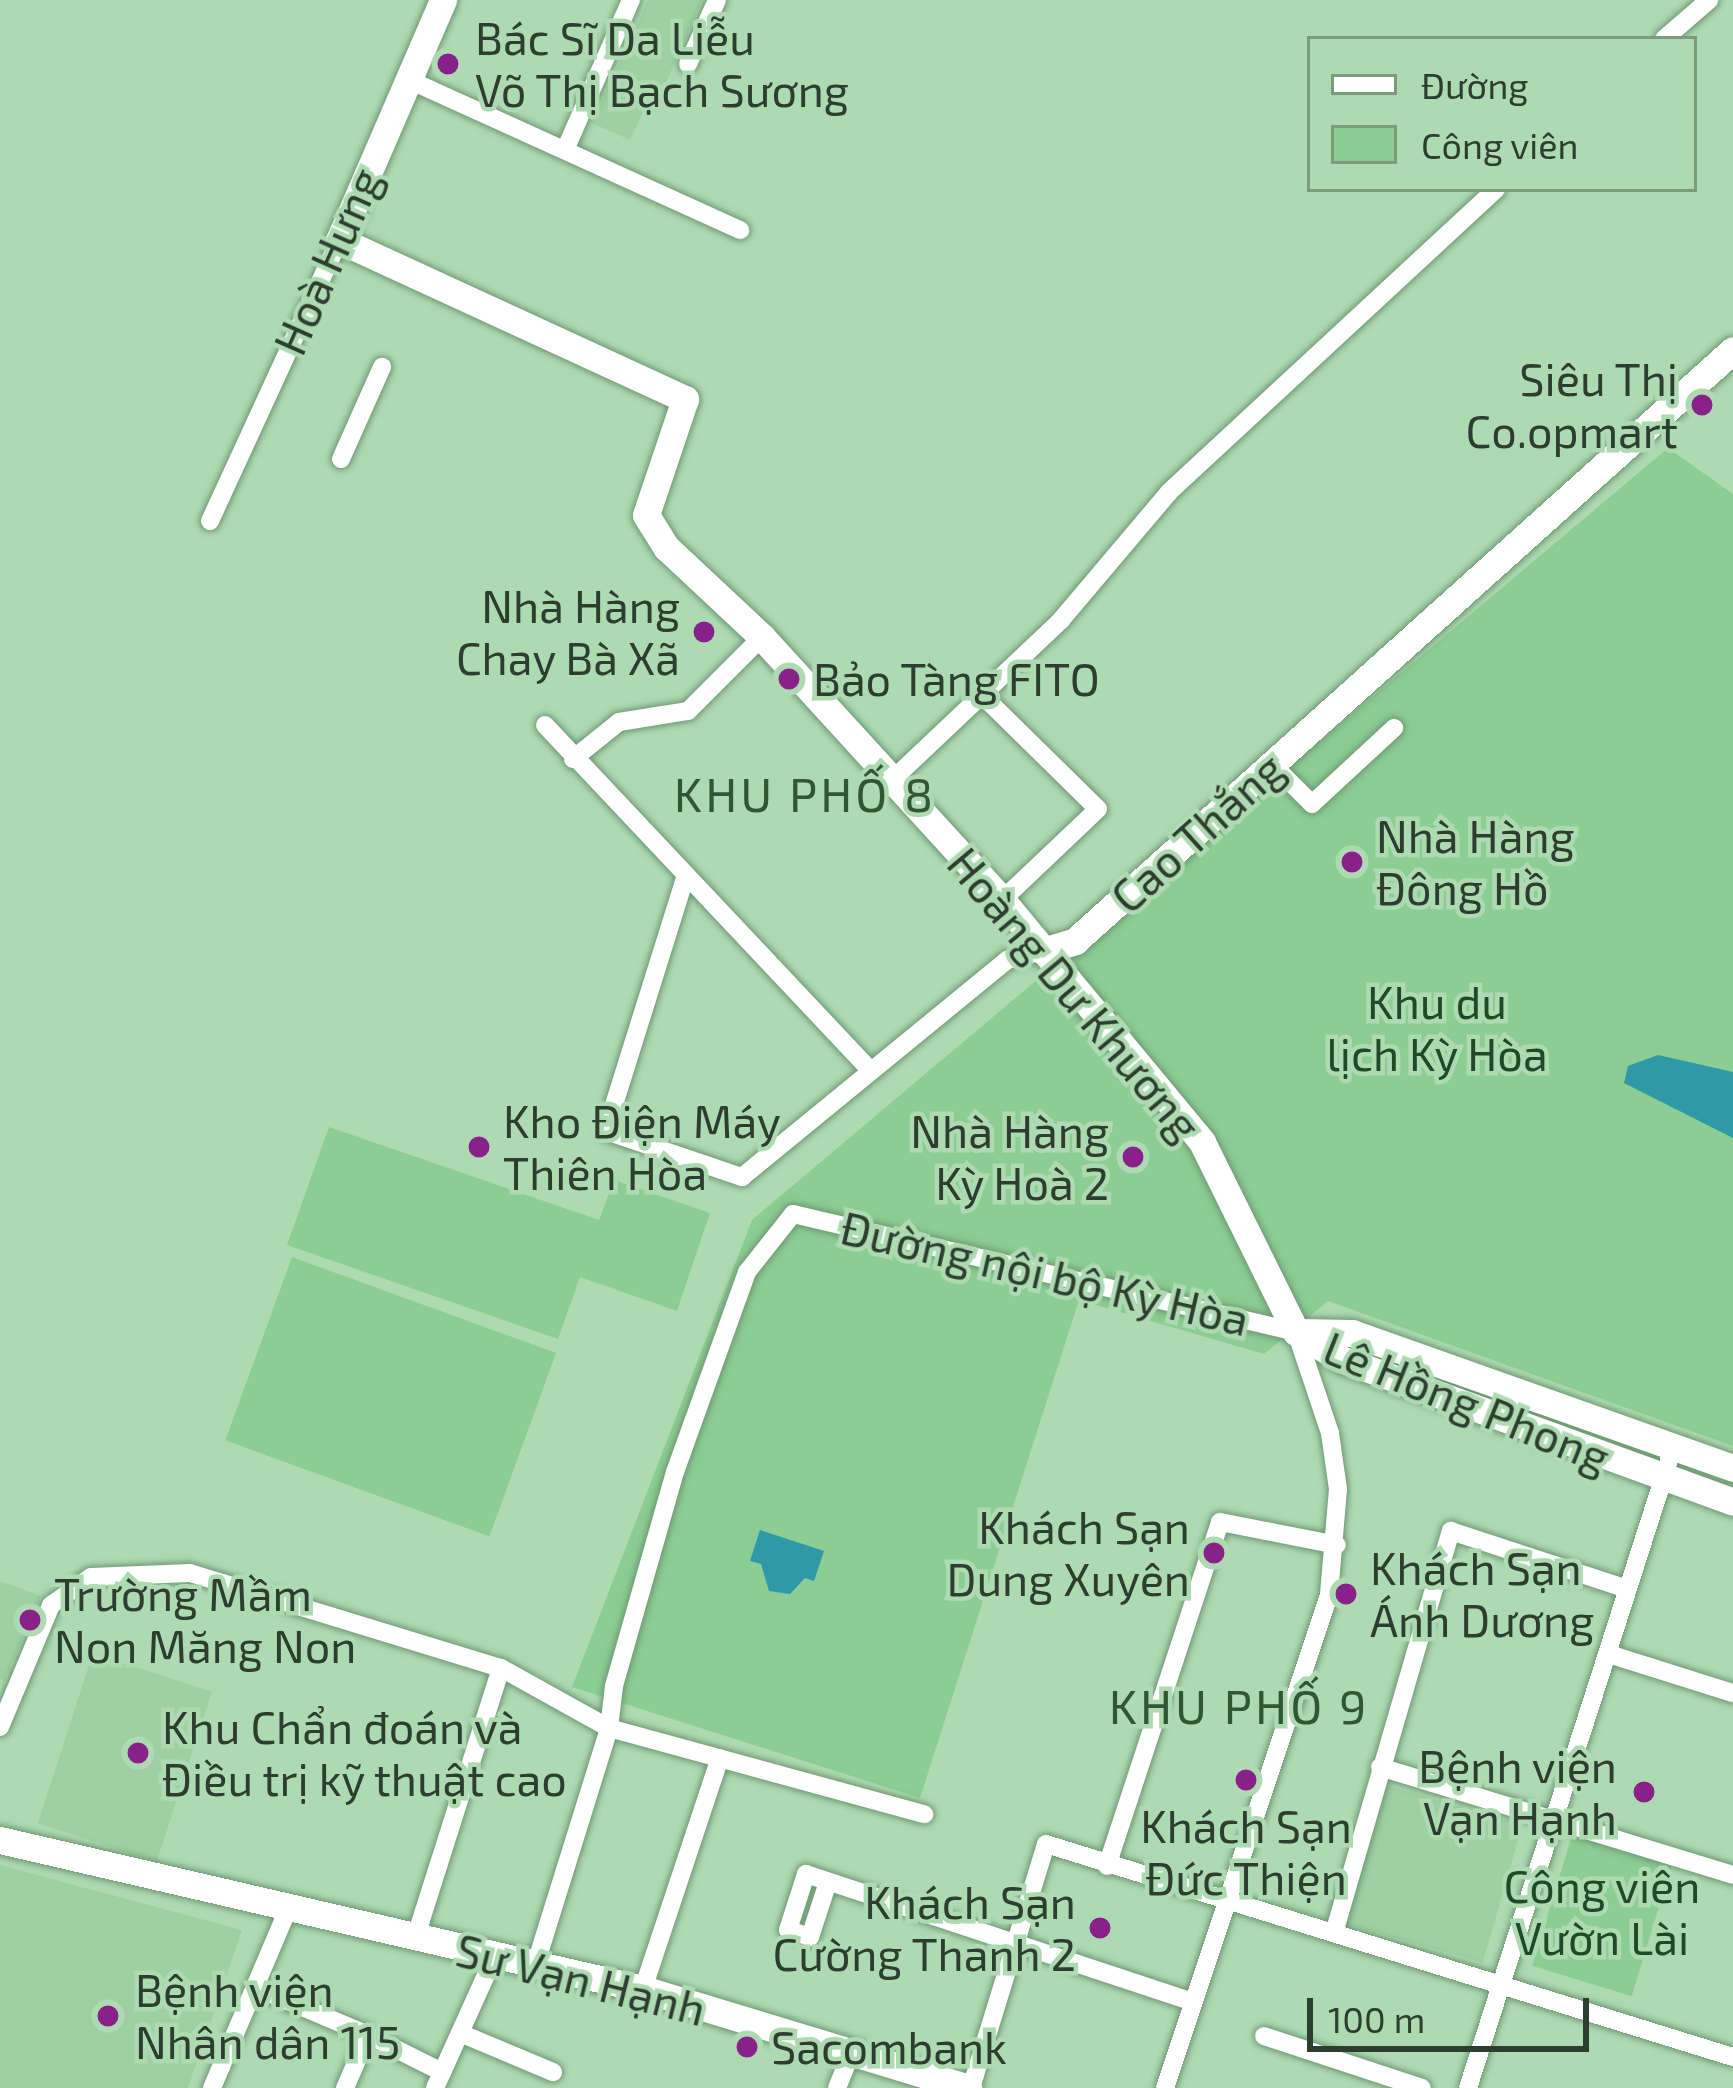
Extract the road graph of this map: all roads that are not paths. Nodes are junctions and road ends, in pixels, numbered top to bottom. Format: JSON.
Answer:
{"nodes":[{"id":1,"x":442,"y":0,"type":"edge"},
{"id":2,"x":632,"y":0,"type":"edge"},
{"id":3,"x":717,"y":0,"type":"edge"},
{"id":4,"x":1709,"y":0,"type":"edge"},
{"id":5,"x":1667,"y":36,"type":"edge"},
{"id":6,"x":688,"y":64,"type":"dead end"},
{"id":7,"x":406,"y":79,"type":"junction"},
{"id":8,"x":566,"y":148,"type":"junction"},
{"id":9,"x":1493,"y":192,"type":"edge"},
{"id":10,"x":740,"y":230,"type":"dead end"},
{"id":11,"x":339,"y":240,"type":"junction"},
{"id":12,"x":1733,"y":350,"type":"edge"},
{"id":13,"x":382,"y":367,"type":"dead end"},
{"id":14,"x":341,"y":459,"type":"dead end"},
{"id":15,"x":210,"y":520,"type":"dead end"},
{"id":16,"x":762,"y":637,"type":"junction"},
{"id":17,"x":985,"y":698,"type":"junction"},
{"id":18,"x":545,"y":725,"type":"dead end"},
{"id":19,"x":1394,"y":728,"type":"dead end"},
{"id":20,"x":572,"y":759,"type":"junction"},
{"id":21,"x":1273,"y":765,"type":"junction"},
{"id":22,"x":892,"y":780,"type":"junction"},
{"id":23,"x":686,"y":875,"type":"junction"},
{"id":24,"x":1002,"y":900,"type":"junction"},
{"id":25,"x":1043,"y":951,"type":"junction"},
{"id":26,"x":867,"y":1067,"type":"junction"},
{"id":27,"x":1296,"y":1332,"type":"junction"},
{"id":28,"x":1672,"y":1450,"type":"junction"},
{"id":29,"x":1733,"y":1468,"type":"edge"},
{"id":30,"x":1661,"y":1479,"type":"junction"},
{"id":31,"x":1733,"y":1502,"type":"edge"},
{"id":32,"x":1337,"y":1545,"type":"junction"},
{"id":33,"x":1628,"y":1589,"type":"junction"},
{"id":34,"x":1609,"y":1654,"type":"junction"},
{"id":35,"x":501,"y":1669,"type":"junction"},
{"id":36,"x":1733,"y":1693,"type":"edge"},
{"id":37,"x":0,"y":1727,"type":"edge"},
{"id":38,"x":609,"y":1728,"type":"junction"},
{"id":39,"x":720,"y":1758,"type":"junction"},
{"id":40,"x":1380,"y":1768,"type":"junction"},
{"id":41,"x":924,"y":1814,"type":"dead end"},
{"id":42,"x":1557,"y":1817,"type":"junction"},
{"id":43,"x":0,"y":1840,"type":"edge"},
{"id":44,"x":1107,"y":1866,"type":"junction"},
{"id":45,"x":1733,"y":1875,"type":"edge"},
{"id":46,"x":828,"y":1882,"type":"dead end"},
{"id":47,"x":1227,"y":1901,"type":"junction"},
{"id":48,"x":289,"y":1909,"type":"junction"},
{"id":49,"x":1334,"y":1933,"type":"junction"},
{"id":50,"x":415,"y":1939,"type":"junction"},
{"id":51,"x":1017,"y":1945,"type":"junction"},
{"id":52,"x":495,"y":1955,"type":"junction"},
{"id":53,"x":536,"y":1963,"type":"junction"},
{"id":54,"x":1498,"y":1984,"type":"junction"},
{"id":55,"x":255,"y":1987,"type":"junction"},
{"id":56,"x":644,"y":1989,"type":"junction"},
{"id":57,"x":1192,"y":2002,"type":"junction"},
{"id":58,"x":460,"y":2033,"type":"junction"},
{"id":59,"x":368,"y":2035,"type":"junction"},
{"id":60,"x":1264,"y":2036,"type":"dead end"},
{"id":61,"x":851,"y":2053,"type":"junction"},
{"id":62,"x":1733,"y":2057,"type":"edge"},
{"id":63,"x":553,"y":2072,"type":"dead end"},
{"id":64,"x":439,"y":2080,"type":"edge"},
{"id":65,"x":958,"y":2087,"type":"edge"},
{"id":66,"x":214,"y":2088,"type":"edge"},
{"id":67,"x":345,"y":2088,"type":"edge"},
{"id":68,"x":837,"y":2088,"type":"edge"},
{"id":69,"x":1165,"y":2088,"type":"edge"},
{"id":70,"x":1422,"y":2088,"type":"edge"},
{"id":71,"x":1468,"y":2088,"type":"edge"}],
"edges":[{"from":1,"to":7,"type":"street","name":"Hoà Hưng"},
{"from":2,"to":8,"type":"street"},
{"from":3,"to":6,"type":"street"},
{"from":4,"to":5,"type":"street"},
{"from":7,"to":8,"type":"street"},
{"from":7,"to":11,"type":"street","name":"Hoà Hưng"},
{"from":8,"to":10,"type":"street"},
{"from":9,"to":17,"type":"street"},
{"from":11,"to":15,"type":"street","name":"Hoà Hưng"},
{"from":11,"to":16,"type":"street","name":"Hoàng Dư Khương"},
{"from":12,"to":21,"type":"street","name":"Cao Thắng"},
{"from":13,"to":14,"type":"street"},
{"from":16,"to":20,"type":"street"},
{"from":16,"to":22,"type":"street","name":"Hoàng Dư Khương"},
{"from":17,"to":22,"type":"street"},
{"from":17,"to":24,"type":"street"},
{"from":18,"to":20,"type":"street"},
{"from":19,"to":21,"type":"street"},
{"from":20,"to":23,"type":"street"},
{"from":21,"to":25,"type":"street","name":"Cao Thắng"},
{"from":22,"to":24,"type":"street","name":"Hoàng Dư Khương"},
{"from":23,"to":26,"type":"street"},
{"from":23,"to":26,"type":"street","name":"Cao Thắng"},
{"from":24,"to":25,"type":"street","name":"Hoàng Dư Khương"},
{"from":25,"to":26,"type":"street","name":"Cao Thắng"},
{"from":25,"to":27,"type":"street","name":"Hoàng Dư Khương"},
{"from":27,"to":28,"type":"street","name":"Lê Hồng Phong"},
{"from":27,"to":30,"type":"street","name":"Lê Hồng Phong"},
{"from":27,"to":32,"type":"street"},
{"from":27,"to":38,"type":"street","name":"Đường nội bộ Kỳ Hòa"},
{"from":28,"to":29,"type":"street","name":"Lê Hồng Phong"},
{"from":28,"to":30,"type":"street"},
{"from":30,"to":31,"type":"street","name":"Lê Hồng Phong"},
{"from":30,"to":33,"type":"street"},
{"from":32,"to":44,"type":"street"},
{"from":32,"to":47,"type":"street"},
{"from":33,"to":34,"type":"street"},
{"from":33,"to":40,"type":"street"},
{"from":34,"to":36,"type":"street"},
{"from":34,"to":42,"type":"street"},
{"from":35,"to":37,"type":"street"},
{"from":35,"to":38,"type":"street"},
{"from":35,"to":50,"type":"street"},
{"from":38,"to":39,"type":"street"},
{"from":38,"to":53,"type":"street"},
{"from":39,"to":41,"type":"street"},
{"from":39,"to":56,"type":"street"},
{"from":40,"to":42,"type":"street"},
{"from":40,"to":49,"type":"street"},
{"from":42,"to":45,"type":"street"},
{"from":42,"to":54,"type":"street"},
{"from":43,"to":48,"type":"street","name":"Sư Vạn Hạnh"},
{"from":44,"to":47,"type":"street"},
{"from":44,"to":51,"type":"street"},
{"from":46,"to":51,"type":"street"},
{"from":47,"to":49,"type":"street"},
{"from":47,"to":57,"type":"street"},
{"from":48,"to":50,"type":"street","name":"Sư Vạn Hạnh"},
{"from":48,"to":55,"type":"street"},
{"from":49,"to":54,"type":"street"},
{"from":50,"to":52,"type":"street","name":"Sư Vạn Hạnh"},
{"from":51,"to":57,"type":"street"},
{"from":51,"to":65,"type":"street"},
{"from":52,"to":53,"type":"street","name":"Sư Vạn Hạnh"},
{"from":52,"to":58,"type":"street"},
{"from":53,"to":56,"type":"street","name":"Sư Vạn Hạnh"},
{"from":54,"to":62,"type":"street"},
{"from":54,"to":71,"type":"street"},
{"from":55,"to":59,"type":"street"},
{"from":55,"to":66,"type":"street"},
{"from":56,"to":61,"type":"street","name":"Sư Vạn Hạnh"},
{"from":57,"to":69,"type":"street"},
{"from":58,"to":63,"type":"street"},
{"from":58,"to":64,"type":"street"},
{"from":59,"to":64,"type":"street"},
{"from":59,"to":67,"type":"street"},
{"from":60,"to":70,"type":"street"},
{"from":61,"to":65,"type":"street","name":"Sư Vạn Hạnh"},
{"from":61,"to":68,"type":"street"}]}
